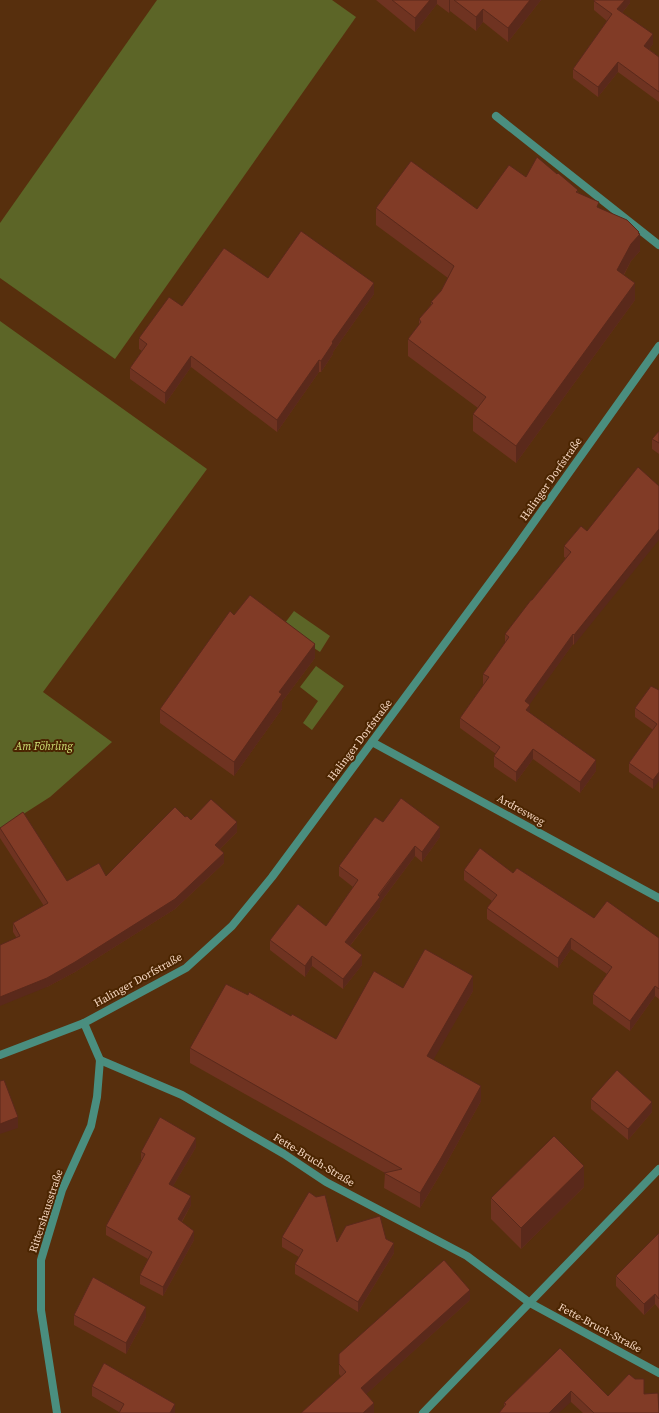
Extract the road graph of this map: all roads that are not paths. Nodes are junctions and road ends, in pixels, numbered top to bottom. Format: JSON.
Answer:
{"nodes":[{"id":1,"x":496,"y":116,"type":"dead end"},
{"id":2,"x":659,"y":245,"type":"edge"},
{"id":3,"x":658,"y":349,"type":"edge"},
{"id":4,"x":372,"y":742,"type":"junction"},
{"id":5,"x":659,"y":898,"type":"edge"},
{"id":6,"x":84,"y":1023,"type":"junction"},
{"id":7,"x":0,"y":1055,"type":"edge"},
{"id":8,"x":100,"y":1060,"type":"junction"},
{"id":9,"x":659,"y":1169,"type":"edge"},
{"id":10,"x":530,"y":1303,"type":"junction"},
{"id":11,"x":659,"y":1373,"type":"edge"},
{"id":12,"x":57,"y":1413,"type":"edge"},
{"id":13,"x":423,"y":1413,"type":"edge"}],
"edges":[{"from":1,"to":2,"type":"street"},
{"from":3,"to":4,"type":"street","name":"Halinger Dorfstraße"},
{"from":4,"to":5,"type":"street","name":"Ardresweg"},
{"from":4,"to":6,"type":"street","name":"Halinger Dorfstraße"},
{"from":6,"to":7,"type":"street","name":"Halinger Dorfstraße"},
{"from":6,"to":8,"type":"street","name":"Rittershausstraße"},
{"from":8,"to":10,"type":"street","name":"Fette-Bruch-Straße"},
{"from":8,"to":12,"type":"street","name":"Rittershausstraße"},
{"from":9,"to":10,"type":"street"},
{"from":10,"to":11,"type":"street","name":"Fette-Bruch-Straße"},
{"from":10,"to":13,"type":"street"}]}
